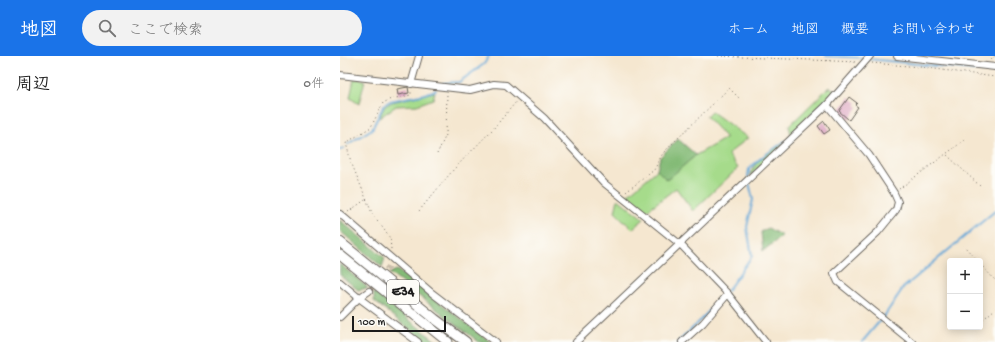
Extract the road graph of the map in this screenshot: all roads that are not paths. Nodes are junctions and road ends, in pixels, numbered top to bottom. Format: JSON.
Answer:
{"nodes":[{"id":1,"x":419,"y":56,"type":"edge"},
{"id":2,"x":870,"y":56,"type":"edge"},
{"id":3,"x":897,"y":56,"type":"edge"},
{"id":4,"x":995,"y":67,"type":"edge"},
{"id":5,"x":340,"y":75,"type":"edge"},
{"id":6,"x":411,"y":84,"type":"junction"},
{"id":7,"x":828,"y":105,"type":"junction"},
{"id":8,"x":341,"y":215,"type":"edge"},
{"id":9,"x":340,"y":242,"type":"edge"},
{"id":10,"x":681,"y":245,"type":"junction"},
{"id":11,"x":340,"y":255,"type":"edge"},
{"id":12,"x":393,"y":260,"type":"junction"},
{"id":13,"x":389,"y":267,"type":"tunnel mouth"},
{"id":14,"x":340,"y":282,"type":"edge"},
{"id":15,"x":369,"y":291,"type":"tunnel mouth"},
{"id":16,"x":726,"y":292,"type":"junction"},
{"id":17,"x":359,"y":298,"type":"junction"},
{"id":18,"x":340,"y":318,"type":"edge"},
{"id":19,"x":418,"y":342,"type":"edge"},
{"id":20,"x":448,"y":342,"type":"edge"},
{"id":21,"x":466,"y":342,"type":"edge"},
{"id":22,"x":496,"y":342,"type":"edge"},
{"id":23,"x":576,"y":342,"type":"edge"},
{"id":24,"x":682,"y":342,"type":"edge"},
{"id":25,"x":766,"y":342,"type":"edge"},
{"id":26,"x":912,"y":342,"type":"edge"}],
"edges":[{"from":1,"to":6,"type":"street"},
{"from":2,"to":7,"type":"street"},
{"from":3,"to":4,"type":"street"},
{"from":5,"to":6,"type":"street"},
{"from":6,"to":10,"type":"street"},
{"from":7,"to":10,"type":"street"},
{"from":7,"to":26,"type":"street"},
{"from":8,"to":12,"type":"street"},
{"from":9,"to":21,"type":"highway","number":"E34"},
{"from":10,"to":16,"type":"street"},
{"from":10,"to":23,"type":"street"},
{"from":11,"to":20,"type":"highway","number":"E34"},
{"from":12,"to":13,"type":"street"},
{"from":12,"to":22,"type":"street"},
{"from":14,"to":17,"type":"street"},
{"from":15,"to":17,"type":"street"},
{"from":16,"to":24,"type":"street"},
{"from":16,"to":25,"type":"street"},
{"from":17,"to":18,"type":"street"},
{"from":17,"to":19,"type":"street"}]}
